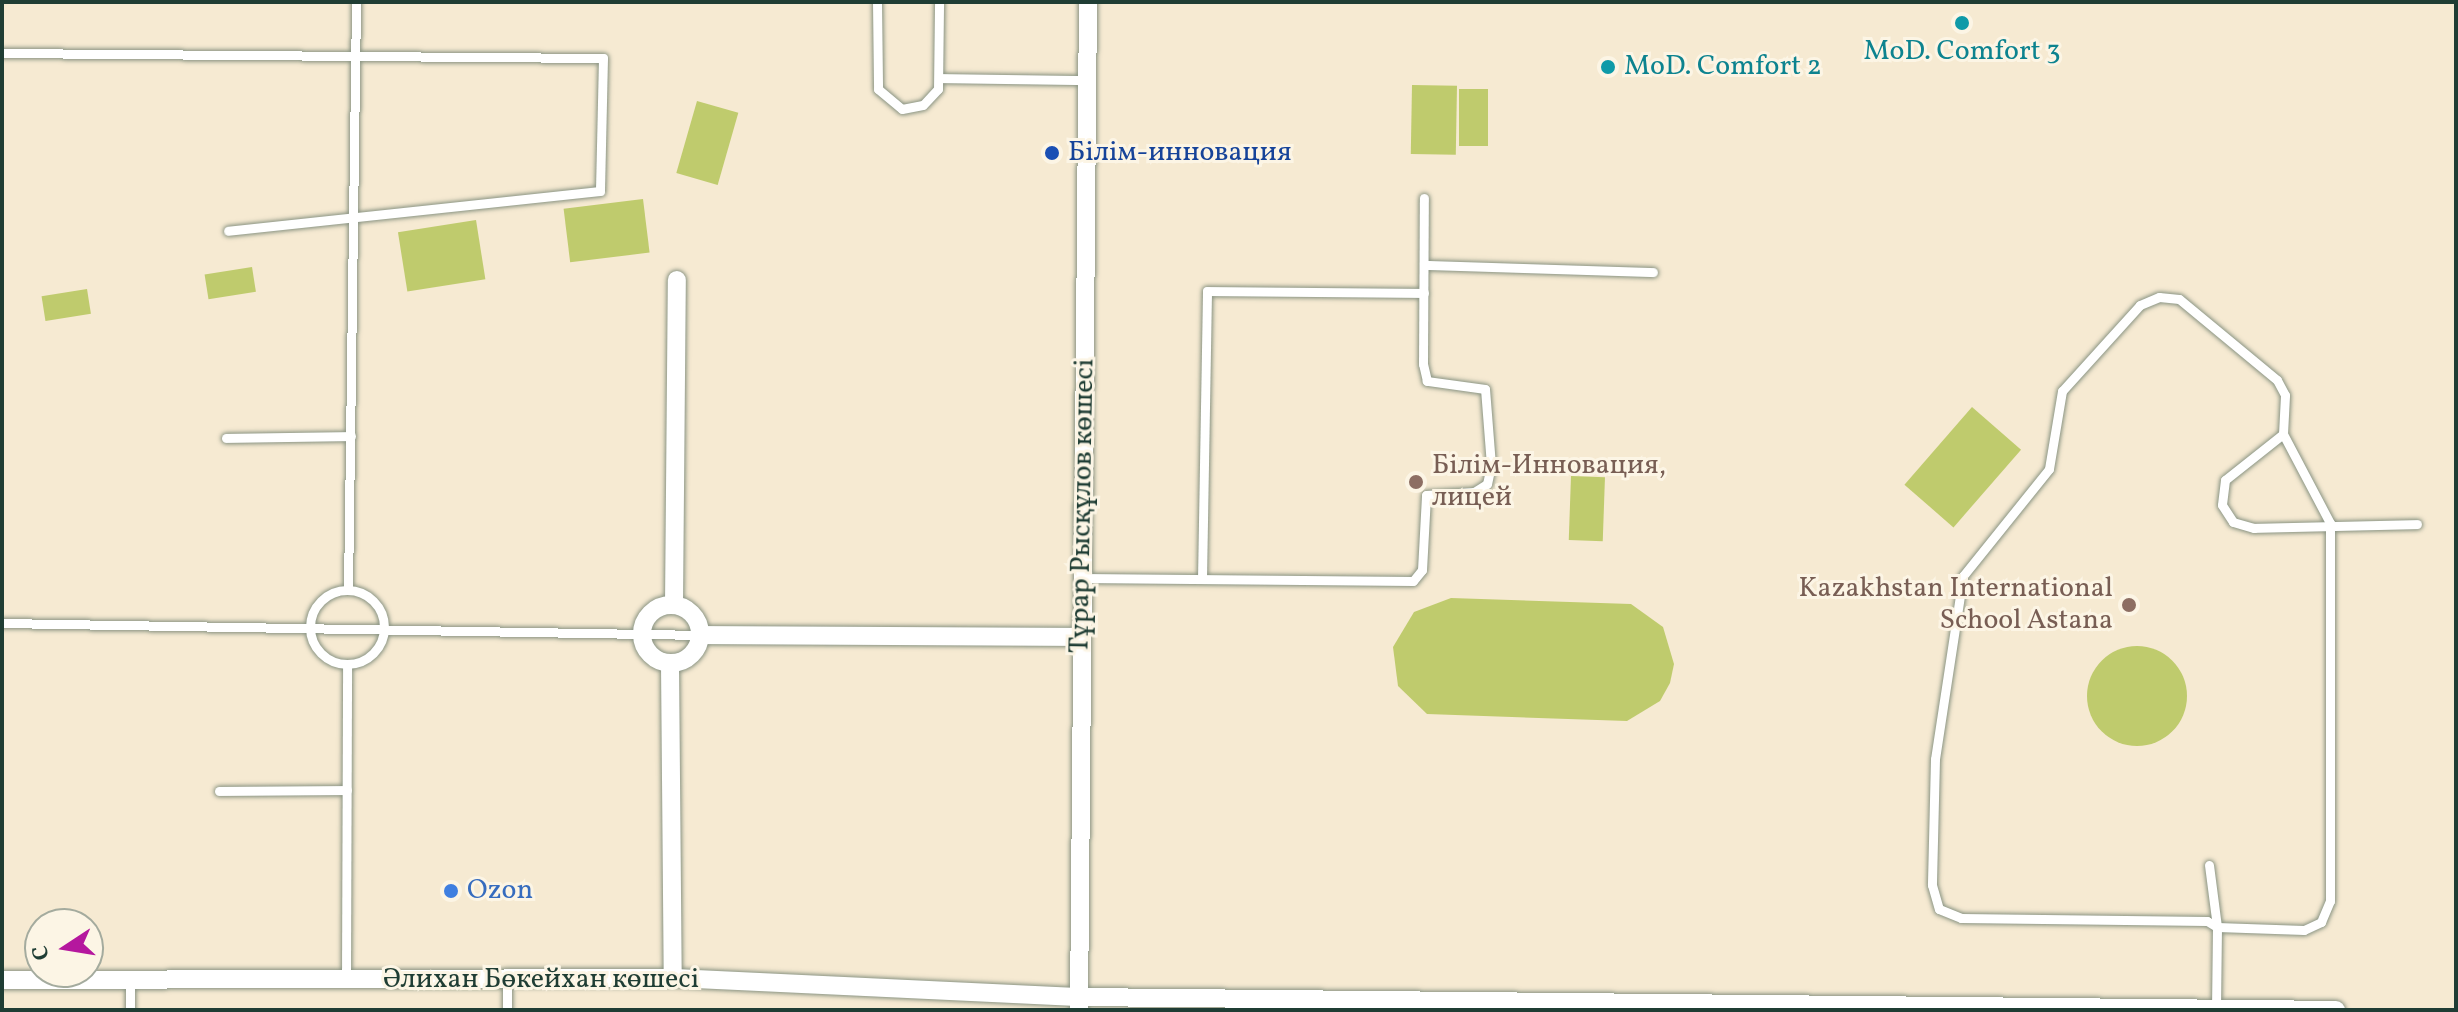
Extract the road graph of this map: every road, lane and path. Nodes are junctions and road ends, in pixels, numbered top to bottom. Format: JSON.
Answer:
{"nodes":[{"id":1,"x":356,"y":2,"type":"edge"},
{"id":2,"x":877,"y":2,"type":"edge"},
{"id":3,"x":939,"y":2,"type":"edge"},
{"id":4,"x":1088,"y":2,"type":"edge"},
{"id":5,"x":2,"y":53,"type":"edge"},
{"id":6,"x":354,"y":55,"type":"junction"},
{"id":7,"x":939,"y":78,"type":"junction"},
{"id":8,"x":1088,"y":80,"type":"junction"},
{"id":9,"x":1424,"y":198,"type":"dead end"},
{"id":10,"x":354,"y":220,"type":"junction"},
{"id":11,"x":228,"y":231,"type":"dead end"},
{"id":12,"x":1425,"y":265,"type":"junction"},
{"id":13,"x":1653,"y":272,"type":"dead end"},
{"id":14,"x":677,"y":280,"type":"dead end"},
{"id":15,"x":1424,"y":293,"type":"junction"},
{"id":16,"x":2283,"y":434,"type":"junction"},
{"id":17,"x":351,"y":436,"type":"junction"},
{"id":18,"x":226,"y":438,"type":"dead end"},
{"id":19,"x":2330,"y":523,"type":"junction"},
{"id":20,"x":2417,"y":524,"type":"dead end"},
{"id":21,"x":1082,"y":578,"type":"junction"},
{"id":22,"x":1202,"y":579,"type":"junction"},
{"id":23,"x":348,"y":590,"type":"junction"},
{"id":24,"x":674,"y":605,"type":"junction"},
{"id":25,"x":2,"y":623,"type":"edge"},
{"id":26,"x":308,"y":628,"type":"junction"},
{"id":27,"x":384,"y":629,"type":"junction"},
{"id":28,"x":641,"y":632,"type":"junction"},
{"id":29,"x":700,"y":635,"type":"junction"},
{"id":30,"x":1081,"y":637,"type":"junction"},
{"id":31,"x":347,"y":664,"type":"junction"},
{"id":32,"x":670,"y":664,"type":"junction"},
{"id":33,"x":347,"y":790,"type":"junction"},
{"id":34,"x":219,"y":791,"type":"dead end"},
{"id":35,"x":2209,"y":865,"type":"dead end"},
{"id":36,"x":2217,"y":927,"type":"junction"},
{"id":37,"x":130,"y":978,"type":"junction"},
{"id":38,"x":673,"y":978,"type":"junction"},
{"id":39,"x":346,"y":979,"type":"junction"},
{"id":40,"x":2,"y":980,"type":"edge"},
{"id":41,"x":507,"y":980,"type":"junction"},
{"id":42,"x":1079,"y":1003,"type":"edge"},
{"id":43,"x":2216,"y":1009,"type":"edge"},
{"id":44,"x":130,"y":1010,"type":"edge"},
{"id":45,"x":507,"y":1010,"type":"edge"},
{"id":46,"x":2336,"y":1010,"type":"edge"}],
"edges":[{"from":1,"to":6,"type":"lane"},
{"from":2,"to":7,"type":"lane"},
{"from":3,"to":7,"type":"lane"},
{"from":4,"to":8,"type":"street","name":"Тұрар Рысқұлов көшесі"},
{"from":5,"to":6,"type":"lane"},
{"from":6,"to":10,"type":"lane"},
{"from":6,"to":10,"type":"lane"},
{"from":7,"to":8,"type":"lane"},
{"from":8,"to":21,"type":"street","name":"Тұрар Рысқұлов көшесі"},
{"from":9,"to":12,"type":"lane"},
{"from":10,"to":11,"type":"lane"},
{"from":10,"to":17,"type":"lane"},
{"from":12,"to":13,"type":"lane"},
{"from":12,"to":15,"type":"lane"},
{"from":14,"to":24,"type":"street"},
{"from":15,"to":22,"type":"lane"},
{"from":15,"to":22,"type":"lane"},
{"from":16,"to":19,"type":"lane"},
{"from":16,"to":19,"type":"lane"},
{"from":16,"to":36,"type":"lane"},
{"from":17,"to":18,"type":"lane"},
{"from":17,"to":23,"type":"lane"},
{"from":19,"to":20,"type":"lane"},
{"from":19,"to":36,"type":"lane"},
{"from":21,"to":22,"type":"lane"},
{"from":21,"to":30,"type":"street","name":"Тұрар Рысқұлов көшесі"},
{"from":23,"to":26,"type":"lane"},
{"from":23,"to":27,"type":"lane"},
{"from":24,"to":28,"type":"street"},
{"from":24,"to":29,"type":"street"},
{"from":25,"to":26,"type":"lane"},
{"from":26,"to":27,"type":"lane"},
{"from":26,"to":31,"type":"lane"},
{"from":27,"to":28,"type":"lane"},
{"from":27,"to":31,"type":"lane"},
{"from":28,"to":29,"type":"lane"},
{"from":28,"to":32,"type":"street"},
{"from":29,"to":30,"type":"street"},
{"from":29,"to":32,"type":"street"},
{"from":30,"to":42,"type":"street","name":"Тұрар Рысқұлов көшесі"},
{"from":31,"to":33,"type":"lane"},
{"from":32,"to":38,"type":"street"},
{"from":33,"to":34,"type":"lane"},
{"from":33,"to":39,"type":"lane"},
{"from":35,"to":36,"type":"lane"},
{"from":36,"to":43,"type":"lane"},
{"from":37,"to":39,"type":"street","name":"Әлихан Бөкейхан көшесі"},
{"from":37,"to":40,"type":"street","name":"Әлихан Бөкейхан көшесі"},
{"from":37,"to":44,"type":"lane"},
{"from":38,"to":41,"type":"street","name":"Әлихан Бөкейхан көшесі"},
{"from":38,"to":42,"type":"street","name":"Әлихан Бөкейхан көшесі"},
{"from":39,"to":41,"type":"street","name":"Әлихан Бөкейхан көшесі"},
{"from":41,"to":45,"type":"lane"},
{"from":42,"to":43,"type":"street","name":"Әлихан Бөкейхан көшесі"},
{"from":43,"to":46,"type":"street","name":"Әлихан Бөкейхан көшесі"}]}
